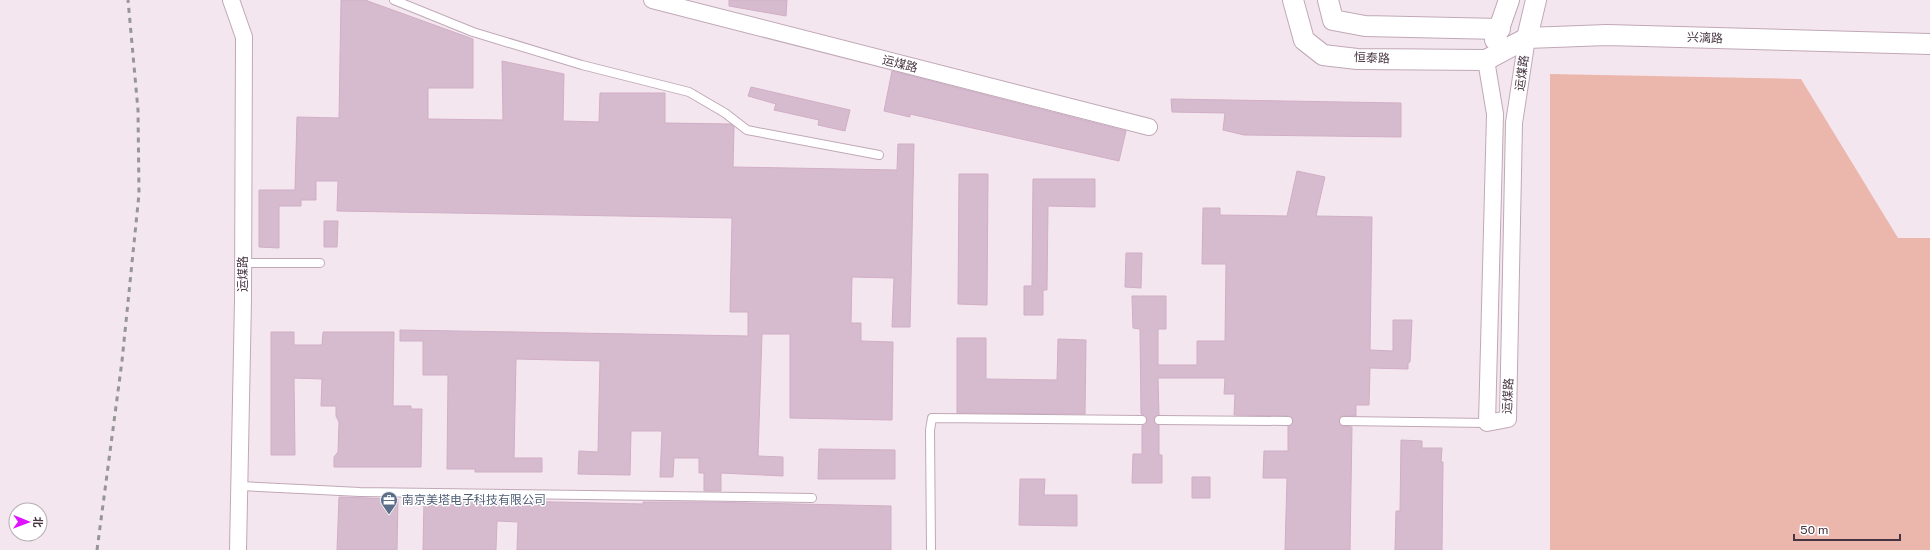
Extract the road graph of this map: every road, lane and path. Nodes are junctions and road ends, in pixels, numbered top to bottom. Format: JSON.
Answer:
{"nodes":[{"id":1,"x":231,"y":0,"type":"edge"},
{"id":2,"x":394,"y":0,"type":"edge"},
{"id":3,"x":652,"y":0,"type":"edge"},
{"id":4,"x":1292,"y":0,"type":"edge"},
{"id":5,"x":1328,"y":0,"type":"edge"},
{"id":6,"x":1509,"y":0,"type":"edge"},
{"id":7,"x":1536,"y":0,"type":"edge"},
{"id":8,"x":1500,"y":29,"type":"junction"},
{"id":9,"x":1527,"y":38,"type":"junction"},
{"id":10,"x":1930,"y":44,"type":"edge"},
{"id":11,"x":1486,"y":60,"type":"junction"},
{"id":12,"x":1149,"y":127,"type":"dead end"},
{"id":13,"x":879,"y":155,"type":"dead end"},
{"id":14,"x":243,"y":263,"type":"junction"},
{"id":15,"x":320,"y":263,"type":"dead end"},
{"id":16,"x":1142,"y":420,"type":"dead end"},
{"id":17,"x":1159,"y":420,"type":"dead end"},
{"id":18,"x":1288,"y":421,"type":"dead end"},
{"id":19,"x":1344,"y":422,"type":"dead end"},
{"id":20,"x":1487,"y":423,"type":"junction"},
{"id":21,"x":240,"y":486,"type":"junction"},
{"id":22,"x":812,"y":498,"type":"dead end"},
{"id":23,"x":238,"y":550,"type":"edge"},
{"id":24,"x":931,"y":550,"type":"edge"}],
"edges":[{"from":1,"to":14,"type":"street","name":"运煤路"},
{"from":2,"to":13,"type":"lane"},
{"from":3,"to":12,"type":"street","name":"运煤路"},
{"from":4,"to":11,"type":"street","name":"恒泰路"},
{"from":5,"to":8,"type":"street"},
{"from":6,"to":8,"type":"street"},
{"from":7,"to":9,"type":"street"},
{"from":8,"to":11,"type":"street"},
{"from":9,"to":10,"type":"street","name":"兴漓路"},
{"from":9,"to":11,"type":"street","name":"兴漓路"},
{"from":9,"to":20,"type":"street","name":"运煤路"},
{"from":11,"to":20,"type":"street","name":"运煤路"},
{"from":14,"to":15,"type":"lane"},
{"from":14,"to":21,"type":"street","name":"运煤路"},
{"from":16,"to":24,"type":"lane"},
{"from":17,"to":18,"type":"lane"},
{"from":19,"to":20,"type":"lane"},
{"from":21,"to":22,"type":"lane"},
{"from":21,"to":23,"type":"street","name":"运煤路"}]}
